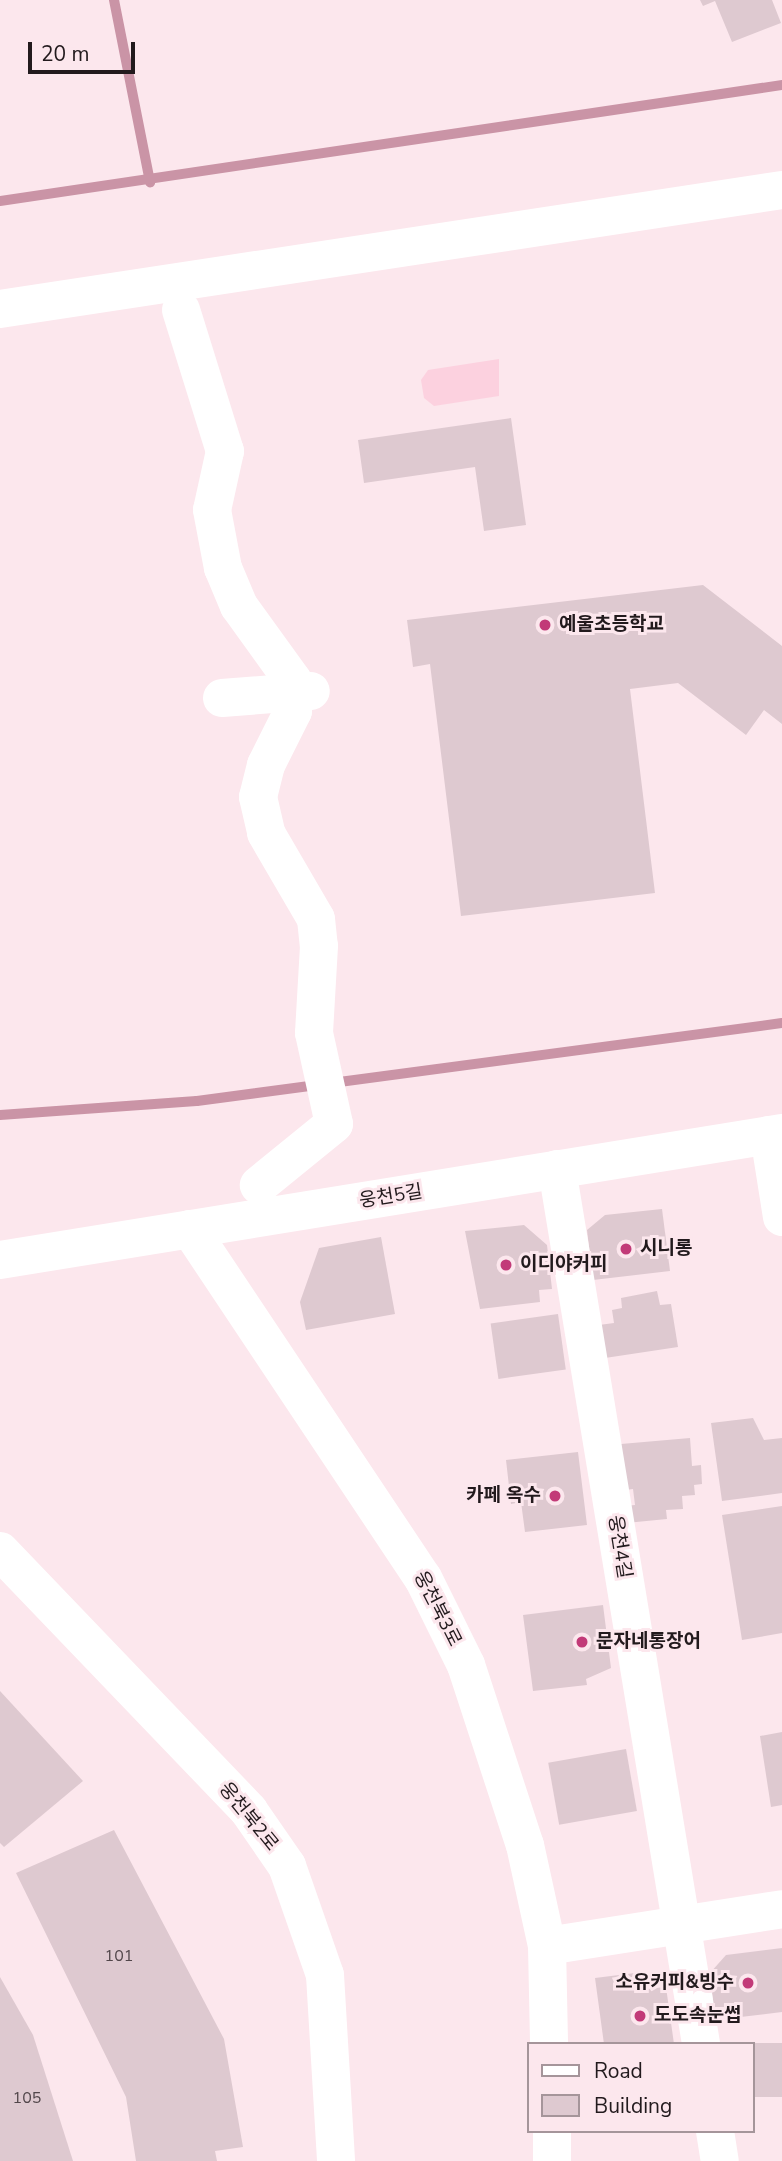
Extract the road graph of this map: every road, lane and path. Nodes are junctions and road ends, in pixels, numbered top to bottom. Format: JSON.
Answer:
{"nodes":[{"id":1,"x":782,"y":190,"type":"edge"},
{"id":2,"x":0,"y":309,"type":"edge"},
{"id":3,"x":181,"y":310,"type":"dead end"},
{"id":4,"x":303,"y":691,"type":"junction"},
{"id":5,"x":222,"y":698,"type":"dead end"},
{"id":6,"x":776,"y":1134,"type":"edge"},
{"id":7,"x":557,"y":1170,"type":"junction"},
{"id":8,"x":259,"y":1185,"type":"dead end"},
{"id":9,"x":782,"y":1217,"type":"edge"},
{"id":10,"x":190,"y":1229,"type":"junction"},
{"id":11,"x":0,"y":1260,"type":"edge"},
{"id":12,"x":0,"y":1551,"type":"edge"},
{"id":13,"x":782,"y":1909,"type":"edge"},
{"id":14,"x":681,"y":1925,"type":"junction"},
{"id":15,"x":547,"y":1946,"type":"junction"},
{"id":16,"x":549,"y":2042,"type":"edge"},
{"id":17,"x":701,"y":2042,"type":"edge"},
{"id":18,"x":552,"y":2133,"type":"edge"},
{"id":19,"x":715,"y":2133,"type":"edge"},
{"id":20,"x":336,"y":2161,"type":"edge"},
{"id":21,"x":552,"y":2161,"type":"edge"},
{"id":22,"x":720,"y":2161,"type":"edge"}],
"edges":[{"from":1,"to":2,"type":"street"},
{"from":3,"to":4,"type":"street"},
{"from":4,"to":5,"type":"street"},
{"from":4,"to":8,"type":"street"},
{"from":6,"to":7,"type":"street","name":"웅천5길"},
{"from":6,"to":9,"type":"street"},
{"from":7,"to":10,"type":"street","name":"웅천5길"},
{"from":7,"to":14,"type":"street","name":"웅천4길"},
{"from":10,"to":11,"type":"street","name":"웅천5길"},
{"from":10,"to":15,"type":"street","name":"웅천북3로"},
{"from":12,"to":20,"type":"street","name":"웅천북2로"},
{"from":13,"to":14,"type":"street"},
{"from":14,"to":15,"type":"street"},
{"from":14,"to":17,"type":"street","name":"웅천4길"},
{"from":15,"to":16,"type":"street","name":"웅천북3로"},
{"from":18,"to":21,"type":"street"},
{"from":19,"to":22,"type":"street"}]}
